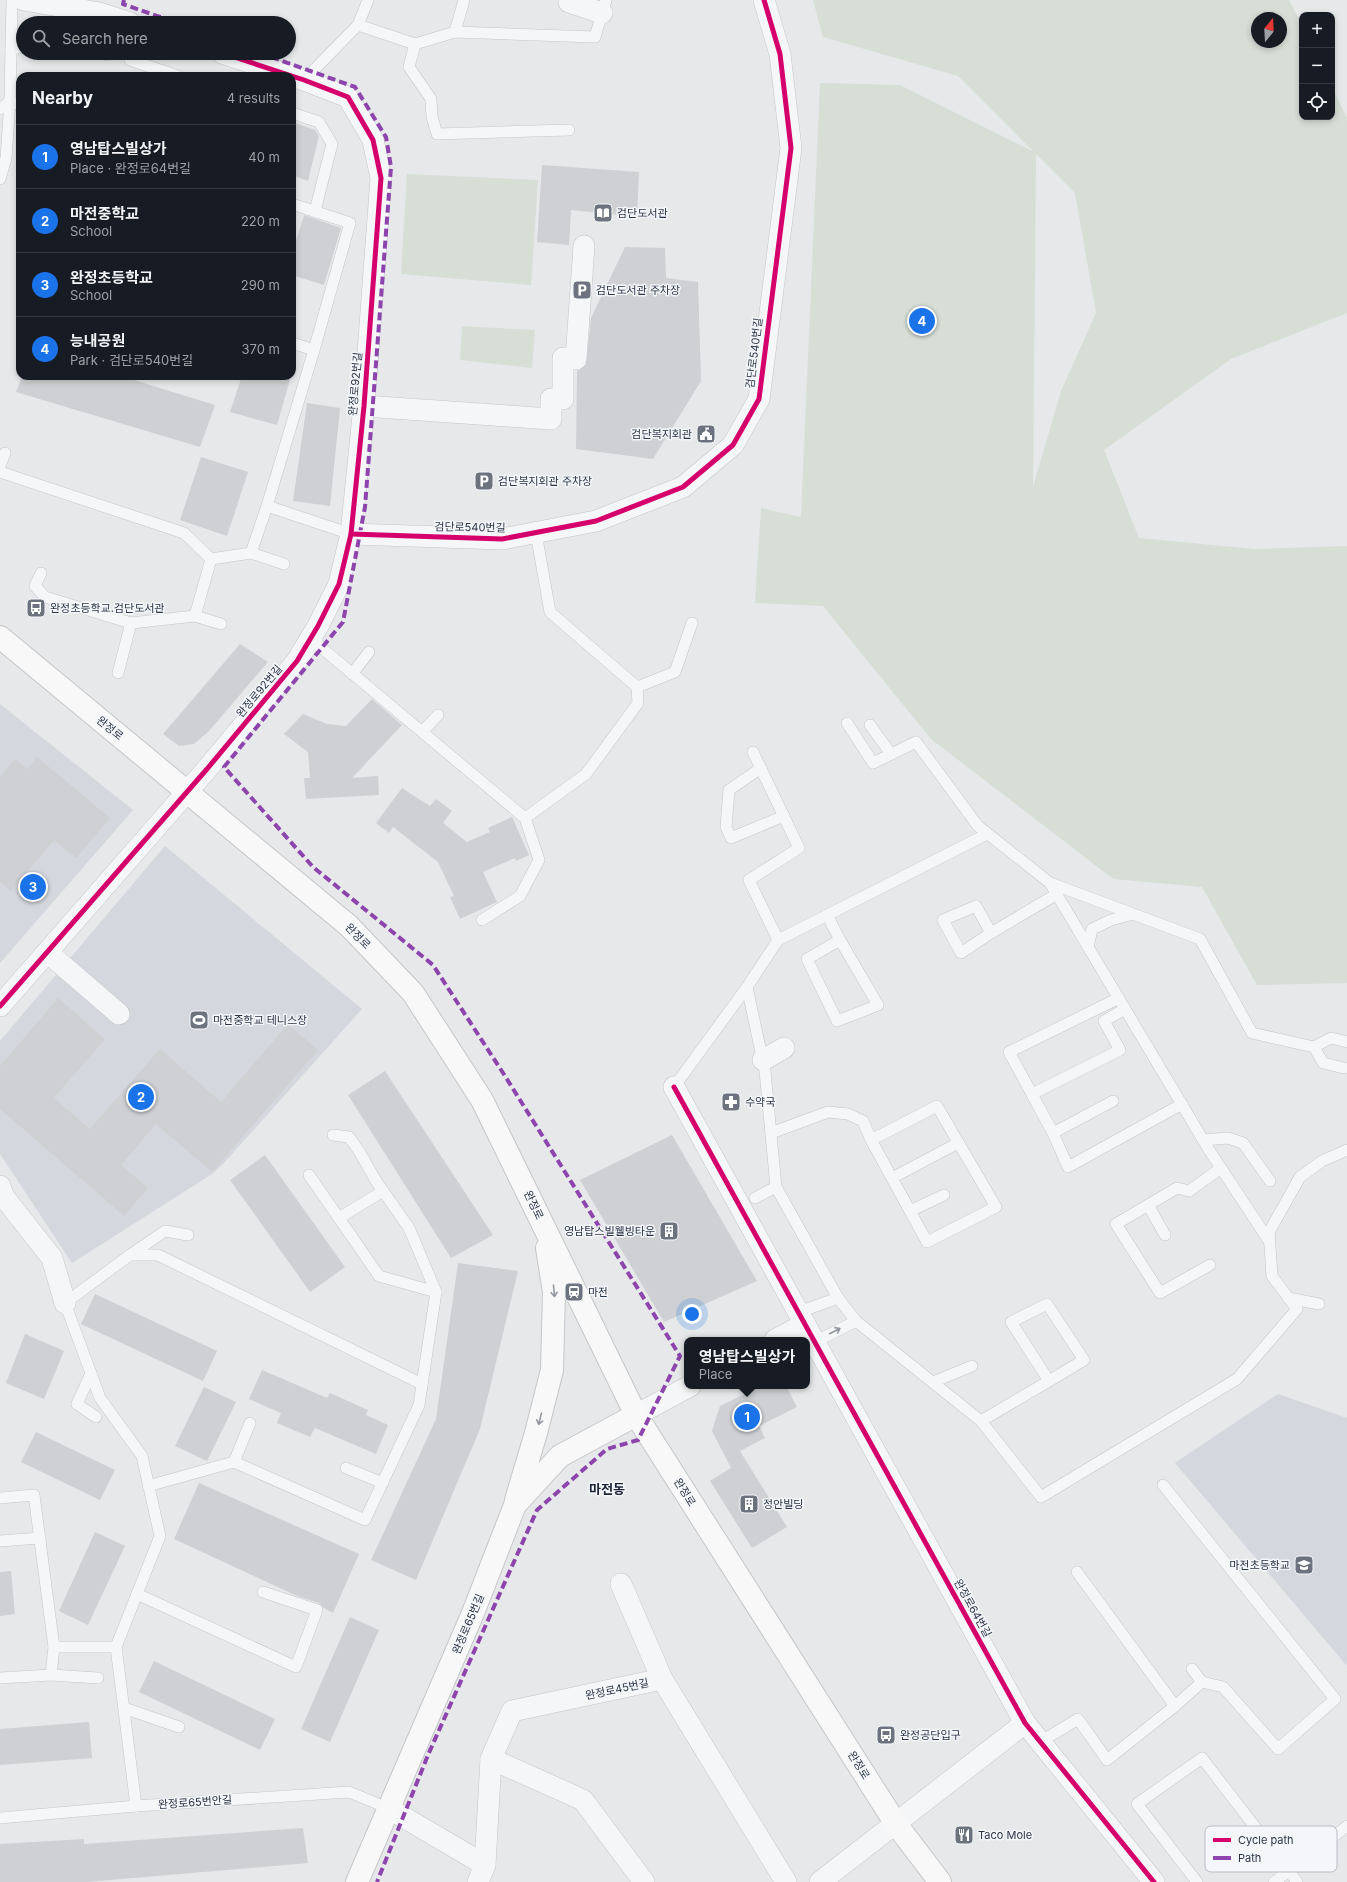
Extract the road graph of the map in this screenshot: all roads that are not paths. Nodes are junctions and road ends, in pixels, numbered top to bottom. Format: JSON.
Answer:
{"nodes":[{"id":1,"x":12,"y":0,"type":"edge"},
{"id":2,"x":24,"y":0,"type":"edge"},
{"id":3,"x":368,"y":0,"type":"edge"},
{"id":4,"x":464,"y":0,"type":"edge"},
{"id":5,"x":764,"y":0,"type":"edge"},
{"id":6,"x":569,"y":2,"type":"dead end"},
{"id":7,"x":604,"y":6,"type":"edge"},
{"id":8,"x":110,"y":8,"type":"edge"},
{"id":9,"x":121,"y":16,"type":"edge"},
{"id":10,"x":358,"y":25,"type":"junction"},
{"id":11,"x":454,"y":32,"type":"junction"},
{"id":12,"x":415,"y":44,"type":"junction"},
{"id":13,"x":16,"y":48,"type":"edge"},
{"id":14,"x":11,"y":50,"type":"junction"},
{"id":15,"x":130,"y":60,"type":"dead end"},
{"id":16,"x":243,"y":60,"type":"edge"},
{"id":17,"x":166,"y":72,"type":"edge"},
{"id":18,"x":280,"y":72,"type":"edge"},
{"id":19,"x":296,"y":77,"type":"edge"},
{"id":20,"x":304,"y":80,"type":"junction"},
{"id":21,"x":15,"y":103,"type":"edge"},
{"id":22,"x":0,"y":109,"type":"edge"},
{"id":23,"x":296,"y":114,"type":"edge"},
{"id":24,"x":569,"y":130,"type":"dead end"},
{"id":25,"x":0,"y":179,"type":"edge"},
{"id":26,"x":296,"y":205,"type":"edge"},
{"id":27,"x":315,"y":211,"type":"junction"},
{"id":28,"x":584,"y":246,"type":"dead end"},
{"id":29,"x":296,"y":344,"type":"edge"},
{"id":30,"x":314,"y":350,"type":"junction"},
{"id":31,"x":364,"y":406,"type":"junction"},
{"id":32,"x":5,"y":452,"type":"dead end"},
{"id":33,"x":0,"y":466,"type":"edge"},
{"id":34,"x":0,"y":472,"type":"edge"},
{"id":35,"x":267,"y":506,"type":"junction"},
{"id":36,"x":536,"y":532,"type":"junction"},
{"id":37,"x":351,"y":534,"type":"junction"},
{"id":38,"x":251,"y":553,"type":"junction"},
{"id":39,"x":211,"y":559,"type":"junction"},
{"id":40,"x":284,"y":564,"type":"dead end"},
{"id":41,"x":41,"y":573,"type":"dead end"},
{"id":42,"x":195,"y":616,"type":"junction"},
{"id":43,"x":131,"y":623,"type":"junction"},
{"id":44,"x":692,"y":623,"type":"dead end"},
{"id":45,"x":221,"y":624,"type":"dead end"},
{"id":46,"x":0,"y":638,"type":"edge"},
{"id":47,"x":311,"y":638,"type":"junction"},
{"id":48,"x":369,"y":652,"type":"dead end"},
{"id":49,"x":118,"y":673,"type":"dead end"},
{"id":50,"x":352,"y":674,"type":"junction"},
{"id":51,"x":637,"y":687,"type":"junction"},
{"id":52,"x":438,"y":715,"type":"dead end"},
{"id":53,"x":847,"y":723,"type":"dead end"},
{"id":54,"x":870,"y":726,"type":"dead end"},
{"id":55,"x":422,"y":732,"type":"junction"},
{"id":56,"x":753,"y":752,"type":"dead end"},
{"id":57,"x":890,"y":754,"type":"junction"},
{"id":58,"x":761,"y":768,"type":"junction"},
{"id":59,"x":187,"y":791,"type":"junction"},
{"id":60,"x":784,"y":816,"type":"junction"},
{"id":61,"x":525,"y":818,"type":"junction"},
{"id":62,"x":987,"y":834,"type":"junction"},
{"id":63,"x":1050,"y":883,"type":"junction"},
{"id":64,"x":1057,"y":894,"type":"junction"},
{"id":65,"x":1133,"y":914,"type":"junction"},
{"id":66,"x":826,"y":915,"type":"junction"},
{"id":67,"x":482,"y":920,"type":"dead end"},
{"id":68,"x":991,"y":933,"type":"junction"},
{"id":69,"x":778,"y":940,"type":"junction"},
{"id":70,"x":840,"y":940,"type":"junction"},
{"id":71,"x":1088,"y":947,"type":"junction"},
{"id":72,"x":47,"y":952,"type":"junction"},
{"id":73,"x":747,"y":987,"type":"junction"},
{"id":74,"x":1119,"y":998,"type":"junction"},
{"id":75,"x":0,"y":1006,"type":"edge"},
{"id":76,"x":1125,"y":1009,"type":"junction"},
{"id":77,"x":119,"y":1014,"type":"dead end"},
{"id":78,"x":1347,"y":1042,"type":"edge"},
{"id":79,"x":1314,"y":1047,"type":"junction"},
{"id":80,"x":784,"y":1048,"type":"dead end"},
{"id":81,"x":763,"y":1060,"type":"junction"},
{"id":82,"x":1344,"y":1068,"type":"dead end"},
{"id":83,"x":674,"y":1087,"type":"joint"},
{"id":84,"x":1032,"y":1094,"type":"junction"},
{"id":85,"x":1113,"y":1102,"type":"dead end"},
{"id":86,"x":1182,"y":1104,"type":"junction"},
{"id":87,"x":771,"y":1133,"type":"junction"},
{"id":88,"x":1053,"y":1133,"type":"junction"},
{"id":89,"x":333,"y":1135,"type":"dead end"},
{"id":90,"x":871,"y":1140,"type":"junction"},
{"id":91,"x":1203,"y":1140,"type":"junction"},
{"id":92,"x":958,"y":1143,"type":"junction"},
{"id":93,"x":1347,"y":1150,"type":"edge"},
{"id":94,"x":1221,"y":1168,"type":"junction"},
{"id":95,"x":309,"y":1175,"type":"dead end"},
{"id":96,"x":892,"y":1178,"type":"junction"},
{"id":97,"x":1270,"y":1181,"type":"dead end"},
{"id":98,"x":0,"y":1186,"type":"edge"},
{"id":99,"x":776,"y":1187,"type":"junction"},
{"id":100,"x":383,"y":1191,"type":"junction"},
{"id":101,"x":944,"y":1195,"type":"dead end"},
{"id":102,"x":755,"y":1198,"type":"dead end"},
{"id":103,"x":1148,"y":1205,"type":"junction"},
{"id":104,"x":910,"y":1211,"type":"junction"},
{"id":105,"x":339,"y":1218,"type":"junction"},
{"id":106,"x":544,"y":1225,"type":"junction"},
{"id":107,"x":188,"y":1235,"type":"dead end"},
{"id":108,"x":1165,"y":1235,"type":"dead end"},
{"id":109,"x":1269,"y":1241,"type":"junction"},
{"id":110,"x":130,"y":1255,"type":"junction"},
{"id":111,"x":1210,"y":1265,"type":"dead end"},
{"id":112,"x":436,"y":1292,"type":"junction"},
{"id":113,"x":838,"y":1298,"type":"junction"},
{"id":114,"x":1288,"y":1298,"type":"junction"},
{"id":115,"x":65,"y":1302,"type":"junction"},
{"id":116,"x":1319,"y":1304,"type":"dead end"},
{"id":117,"x":856,"y":1321,"type":"junction"},
{"id":118,"x":806,"y":1326,"type":"junction"},
{"id":119,"x":782,"y":1337,"type":"edge"},
{"id":120,"x":972,"y":1366,"type":"dead end"},
{"id":121,"x":91,"y":1373,"type":"junction"},
{"id":122,"x":1049,"y":1381,"type":"junction"},
{"id":123,"x":933,"y":1382,"type":"junction"},
{"id":124,"x":422,"y":1384,"type":"junction"},
{"id":125,"x":684,"y":1389,"type":"edge"},
{"id":126,"x":636,"y":1415,"type":"junction"},
{"id":127,"x":96,"y":1417,"type":"dead end"},
{"id":128,"x":981,"y":1421,"type":"junction"},
{"id":129,"x":250,"y":1423,"type":"dead end"},
{"id":130,"x":234,"y":1462,"type":"junction"},
{"id":131,"x":346,"y":1468,"type":"dead end"},
{"id":132,"x":383,"y":1483,"type":"junction"},
{"id":133,"x":1163,"y":1485,"type":"dead end"},
{"id":134,"x":148,"y":1486,"type":"junction"},
{"id":135,"x":0,"y":1498,"type":"edge"},
{"id":136,"x":515,"y":1505,"type":"junction"},
{"id":137,"x":40,"y":1538,"type":"junction"},
{"id":138,"x":0,"y":1541,"type":"edge"},
{"id":139,"x":1077,"y":1572,"type":"dead end"},
{"id":140,"x":621,"y":1584,"type":"dead end"},
{"id":141,"x":263,"y":1592,"type":"dead end"},
{"id":142,"x":137,"y":1594,"type":"junction"},
{"id":143,"x":54,"y":1647,"type":"junction"},
{"id":144,"x":116,"y":1647,"type":"junction"},
{"id":145,"x":1192,"y":1668,"type":"dead end"},
{"id":146,"x":51,"y":1675,"type":"junction"},
{"id":147,"x":0,"y":1678,"type":"edge"},
{"id":148,"x":98,"y":1678,"type":"dead end"},
{"id":149,"x":662,"y":1679,"type":"junction"},
{"id":150,"x":1202,"y":1682,"type":"junction"},
{"id":151,"x":1175,"y":1706,"type":"junction"},
{"id":152,"x":124,"y":1708,"type":"junction"},
{"id":153,"x":1025,"y":1723,"type":"junction"},
{"id":154,"x":179,"y":1727,"type":"dead end"},
{"id":155,"x":1040,"y":1742,"type":"junction"},
{"id":156,"x":491,"y":1759,"type":"junction"},
{"id":157,"x":136,"y":1806,"type":"junction"},
{"id":158,"x":388,"y":1808,"type":"junction"},
{"id":159,"x":0,"y":1818,"type":"edge"},
{"id":160,"x":896,"y":1824,"type":"junction"},
{"id":161,"x":1254,"y":1826,"type":"edge"},
{"id":162,"x":1347,"y":1826,"type":"edge"},
{"id":163,"x":1337,"y":1834,"type":"edge"},
{"id":164,"x":1288,"y":1872,"type":"edge"},
{"id":165,"x":1290,"y":1872,"type":"edge"},
{"id":166,"x":481,"y":1874,"type":"edge"},
{"id":167,"x":357,"y":1882,"type":"edge"},
{"id":168,"x":644,"y":1882,"type":"edge"},
{"id":169,"x":786,"y":1882,"type":"edge"},
{"id":170,"x":820,"y":1882,"type":"edge"},
{"id":171,"x":940,"y":1882,"type":"edge"},
{"id":172,"x":1154,"y":1882,"type":"edge"},
{"id":173,"x":1197,"y":1882,"type":"edge"},
{"id":174,"x":1274,"y":1882,"type":"edge"},
{"id":175,"x":1297,"y":1882,"type":"edge"}],
"edges":[{"from":1,"to":14,"type":"lane"},
{"from":2,"to":8,"type":"street"},
{"from":3,"to":10,"type":"lane"},
{"from":4,"to":11,"type":"lane"},
{"from":5,"to":36,"type":"street","name":"검단로540번길"},
{"from":6,"to":7,"type":"street"},
{"from":7,"to":11,"type":"lane"},
{"from":8,"to":9,"type":"street"},
{"from":10,"to":12,"type":"lane"},
{"from":10,"to":20,"type":"lane"},
{"from":11,"to":12,"type":"lane"},
{"from":12,"to":24,"type":"lane"},
{"from":13,"to":14,"type":"lane"},
{"from":14,"to":21,"type":"lane"},
{"from":15,"to":17,"type":"lane"},
{"from":16,"to":18,"type":"street","name":"완정로92번길"},
{"from":19,"to":20,"type":"street","name":"완정로92번길"},
{"from":20,"to":31,"type":"street","name":"완정로92번길"},
{"from":21,"to":22,"type":"lane"},
{"from":21,"to":25,"type":"lane"},
{"from":23,"to":27,"type":"lane"},
{"from":26,"to":27,"type":"lane"},
{"from":27,"to":30,"type":"lane"},
{"from":28,"to":31,"type":"street"},
{"from":29,"to":30,"type":"lane"},
{"from":30,"to":35,"type":"lane"},
{"from":31,"to":37,"type":"street","name":"완정로92번길"},
{"from":32,"to":33,"type":"lane"},
{"from":34,"to":39,"type":"lane"},
{"from":35,"to":37,"type":"lane"},
{"from":35,"to":38,"type":"lane"},
{"from":36,"to":37,"type":"street","name":"검단로540번길"},
{"from":36,"to":51,"type":"lane"},
{"from":37,"to":47,"type":"street","name":"완정로92번길"},
{"from":38,"to":39,"type":"lane"},
{"from":38,"to":40,"type":"lane"},
{"from":39,"to":42,"type":"lane"},
{"from":41,"to":43,"type":"lane"},
{"from":42,"to":43,"type":"lane"},
{"from":42,"to":45,"type":"lane"},
{"from":43,"to":49,"type":"lane"},
{"from":44,"to":51,"type":"lane"},
{"from":46,"to":59,"type":"main road","name":"완정로"},
{"from":47,"to":50,"type":"lane"},
{"from":47,"to":59,"type":"street","name":"완정로92번길"},
{"from":48,"to":50,"type":"lane"},
{"from":50,"to":55,"type":"lane"},
{"from":51,"to":61,"type":"lane"},
{"from":52,"to":55,"type":"lane"},
{"from":53,"to":57,"type":"lane"},
{"from":54,"to":57,"type":"lane"},
{"from":55,"to":61,"type":"lane"},
{"from":56,"to":58,"type":"lane"},
{"from":57,"to":62,"type":"lane"},
{"from":58,"to":60,"type":"lane"},
{"from":58,"to":60,"type":"lane"},
{"from":59,"to":72,"type":"street","name":"완정로92번길"},
{"from":59,"to":106,"type":"main road","name":"완정로"},
{"from":60,"to":69,"type":"lane"},
{"from":61,"to":67,"type":"lane"},
{"from":62,"to":63,"type":"lane"},
{"from":62,"to":66,"type":"lane"},
{"from":63,"to":64,"type":"lane"},
{"from":63,"to":65,"type":"lane"},
{"from":64,"to":68,"type":"lane"},
{"from":64,"to":71,"type":"lane"},
{"from":65,"to":71,"type":"lane"},
{"from":65,"to":79,"type":"lane"},
{"from":66,"to":69,"type":"lane"},
{"from":66,"to":70,"type":"lane"},
{"from":68,"to":68,"type":"lane"},
{"from":69,"to":73,"type":"lane"},
{"from":70,"to":70,"type":"lane"},
{"from":71,"to":74,"type":"lane"},
{"from":72,"to":75,"type":"street","name":"완정로92번길"},
{"from":72,"to":77,"type":"street"},
{"from":73,"to":81,"type":"lane"},
{"from":73,"to":83,"type":"lane"},
{"from":74,"to":76,"type":"lane"},
{"from":74,"to":84,"type":"lane"},
{"from":76,"to":84,"type":"lane"},
{"from":76,"to":86,"type":"lane"},
{"from":78,"to":79,"type":"lane"},
{"from":79,"to":82,"type":"lane"},
{"from":80,"to":81,"type":"street"},
{"from":81,"to":87,"type":"lane"},
{"from":83,"to":118,"type":"street","name":"완정로64번길"},
{"from":84,"to":88,"type":"lane"},
{"from":85,"to":88,"type":"lane"},
{"from":86,"to":88,"type":"lane"},
{"from":86,"to":91,"type":"lane"},
{"from":87,"to":90,"type":"lane"},
{"from":87,"to":99,"type":"lane"},
{"from":89,"to":100,"type":"lane"},
{"from":90,"to":92,"type":"lane"},
{"from":90,"to":96,"type":"lane"},
{"from":91,"to":94,"type":"lane"},
{"from":91,"to":97,"type":"lane"},
{"from":92,"to":96,"type":"lane"},
{"from":92,"to":104,"type":"lane"},
{"from":93,"to":109,"type":"lane"},
{"from":94,"to":103,"type":"lane"},
{"from":94,"to":109,"type":"lane"},
{"from":95,"to":105,"type":"lane"},
{"from":96,"to":104,"type":"lane"},
{"from":98,"to":115,"type":"street"},
{"from":99,"to":102,"type":"lane"},
{"from":99,"to":113,"type":"lane"},
{"from":100,"to":105,"type":"lane"},
{"from":100,"to":112,"type":"lane"},
{"from":101,"to":104,"type":"lane"},
{"from":103,"to":108,"type":"lane"},
{"from":103,"to":111,"type":"lane"},
{"from":105,"to":112,"type":"lane"},
{"from":106,"to":126,"type":"main road","name":"완정로"},
{"from":106,"to":136,"type":"main road","one_way":true},
{"from":107,"to":110,"type":"lane"},
{"from":109,"to":114,"type":"lane"},
{"from":110,"to":115,"type":"lane"},
{"from":110,"to":124,"type":"lane"},
{"from":112,"to":124,"type":"lane"},
{"from":113,"to":117,"type":"lane"},
{"from":113,"to":118,"type":"lane"},
{"from":114,"to":116,"type":"lane"},
{"from":114,"to":128,"type":"lane"},
{"from":115,"to":121,"type":"lane"},
{"from":118,"to":117,"type":"lane","one_way":true},
{"from":117,"to":123,"type":"lane"},
{"from":118,"to":119,"type":"street"},
{"from":118,"to":153,"type":"street","name":"완정로64번길"},
{"from":120,"to":123,"type":"lane"},
{"from":121,"to":127,"type":"lane"},
{"from":121,"to":134,"type":"lane"},
{"from":122,"to":122,"type":"lane"},
{"from":122,"to":128,"type":"lane"},
{"from":123,"to":128,"type":"lane"},
{"from":124,"to":132,"type":"lane"},
{"from":125,"to":126,"type":"street"},
{"from":126,"to":136,"type":"main road","name":"완정로65번길"},
{"from":126,"to":160,"type":"main road","name":"완정로"},
{"from":129,"to":130,"type":"lane"},
{"from":130,"to":132,"type":"lane"},
{"from":130,"to":134,"type":"lane"},
{"from":131,"to":132,"type":"lane"},
{"from":133,"to":150,"type":"lane"},
{"from":134,"to":142,"type":"lane"},
{"from":135,"to":137,"type":"lane"},
{"from":136,"to":158,"type":"main road","name":"완정로65번길"},
{"from":137,"to":138,"type":"lane"},
{"from":137,"to":143,"type":"lane"},
{"from":139,"to":151,"type":"lane"},
{"from":140,"to":149,"type":"street"},
{"from":141,"to":142,"type":"lane"},
{"from":142,"to":144,"type":"lane"},
{"from":143,"to":144,"type":"lane"},
{"from":143,"to":146,"type":"lane"},
{"from":144,"to":152,"type":"lane"},
{"from":145,"to":150,"type":"lane"},
{"from":146,"to":147,"type":"lane"},
{"from":146,"to":148,"type":"lane"},
{"from":149,"to":156,"type":"street","name":"완정로45번길"},
{"from":149,"to":169,"type":"street","name":"완정로45번길"},
{"from":150,"to":151,"type":"lane"},
{"from":151,"to":155,"type":"lane"},
{"from":152,"to":154,"type":"lane"},
{"from":152,"to":157,"type":"lane"},
{"from":153,"to":155,"type":"street","name":"완정로64번길"},
{"from":153,"to":160,"type":"street"},
{"from":155,"to":172,"type":"street","name":"완정로64번길"},
{"from":156,"to":166,"type":"street","name":"완정로45번길"},
{"from":156,"to":168,"type":"street"},
{"from":157,"to":158,"type":"lane","name":"완정로65번안길"},
{"from":157,"to":159,"type":"lane","name":"완정로65번안길"},
{"from":158,"to":166,"type":"street"},
{"from":158,"to":167,"type":"main road","name":"완정로65번길"},
{"from":160,"to":170,"type":"street"},
{"from":160,"to":171,"type":"main road","name":"완정로"},
{"from":161,"to":173,"type":"lane"},
{"from":162,"to":163,"type":"lane"},
{"from":164,"to":174,"type":"lane"},
{"from":165,"to":175,"type":"lane"}]}
